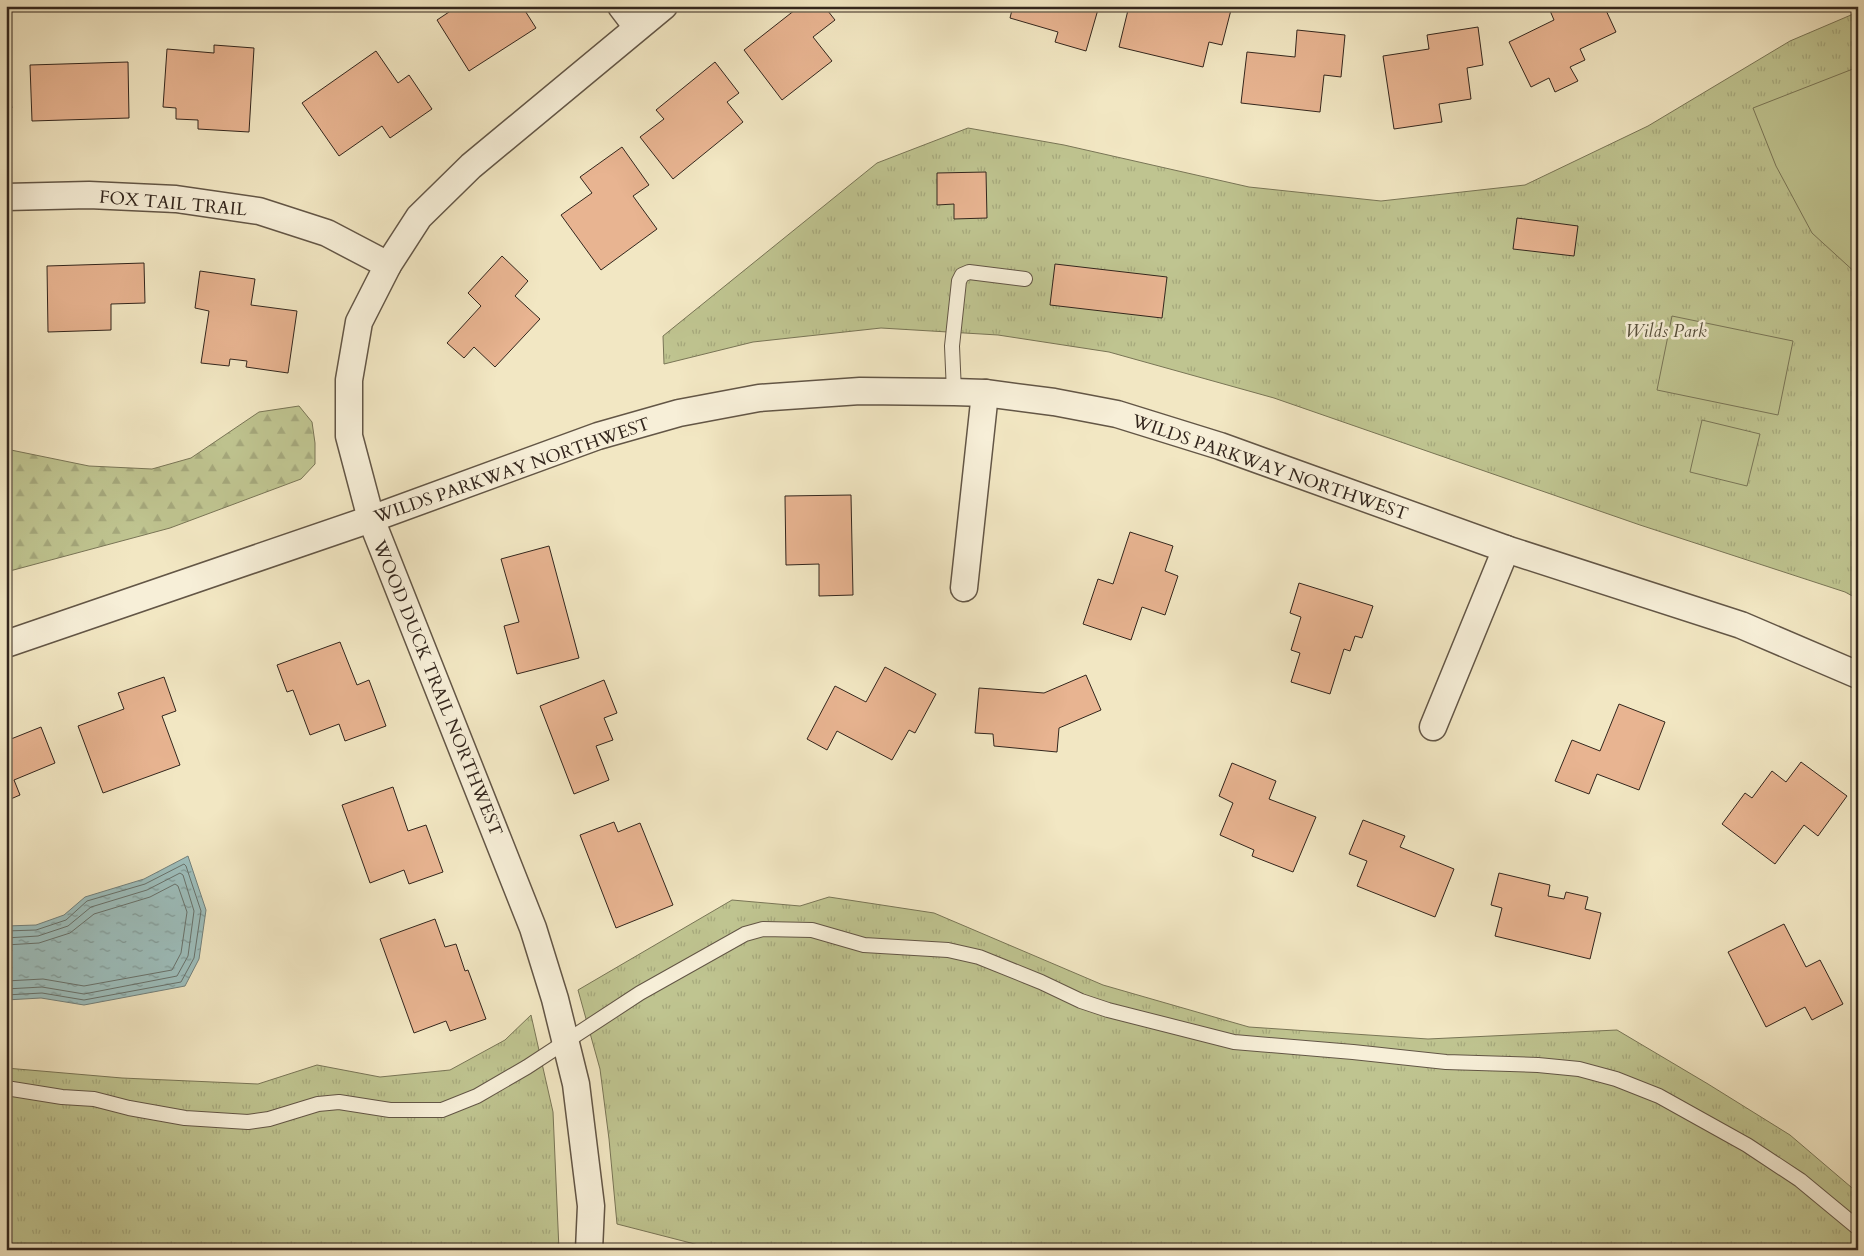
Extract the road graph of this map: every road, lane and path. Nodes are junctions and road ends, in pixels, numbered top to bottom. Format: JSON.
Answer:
{"nodes":[{"id":1,"x":621,"y":6,"type":"edge"},
{"id":2,"x":664,"y":6,"type":"edge"},
{"id":3,"x":637,"y":27,"type":"junction"},
{"id":4,"x":6,"y":197,"type":"edge"},
{"id":5,"x":388,"y":266,"type":"junction"},
{"id":6,"x":1025,"y":279,"type":"dead end"},
{"id":7,"x":954,"y":392,"type":"junction"},
{"id":8,"x":985,"y":393,"type":"junction"},
{"id":9,"x":371,"y":519,"type":"junction"},
{"id":10,"x":1506,"y":550,"type":"junction"},
{"id":11,"x":964,"y":588,"type":"dead end"},
{"id":12,"x":6,"y":644,"type":"edge"},
{"id":13,"x":1858,"y":676,"type":"edge"},
{"id":14,"x":1433,"y":728,"type":"dead end"},
{"id":15,"x":566,"y":1040,"type":"junction"},
{"id":16,"x":6,"y":1088,"type":"edge"},
{"id":17,"x":1858,"y":1228,"type":"edge"},
{"id":18,"x":588,"y":1250,"type":"edge"}],
"edges":[{"from":1,"to":3,"type":"street"},
{"from":2,"to":3,"type":"street","name":"WOOD DUCK TRAIL NORTHWEST"},
{"from":3,"to":5,"type":"street","name":"WOOD DUCK TRAIL NORTHWEST"},
{"from":4,"to":5,"type":"street","name":"FOX TAIL TRAIL"},
{"from":5,"to":9,"type":"street","name":"WOOD DUCK TRAIL NORTHWEST"},
{"from":6,"to":7,"type":"lane"},
{"from":7,"to":8,"type":"street","name":"WILDS PARKWAY NORTHWEST"},
{"from":7,"to":9,"type":"street","name":"WILDS PARKWAY NORTHWEST"},
{"from":8,"to":10,"type":"street","name":"WILDS PARKWAY NORTHWEST"},
{"from":8,"to":11,"type":"street"},
{"from":9,"to":12,"type":"street","name":"WILDS PARKWAY NORTHWEST"},
{"from":9,"to":15,"type":"street","name":"WOOD DUCK TRAIL NORTHWEST"},
{"from":10,"to":13,"type":"street","name":"WILDS PARKWAY NORTHWEST"},
{"from":10,"to":14,"type":"street"},
{"from":15,"to":16,"type":"lane"},
{"from":15,"to":17,"type":"lane"},
{"from":15,"to":18,"type":"street","name":"WOOD DUCK TRAIL NORTHWEST"}]}
